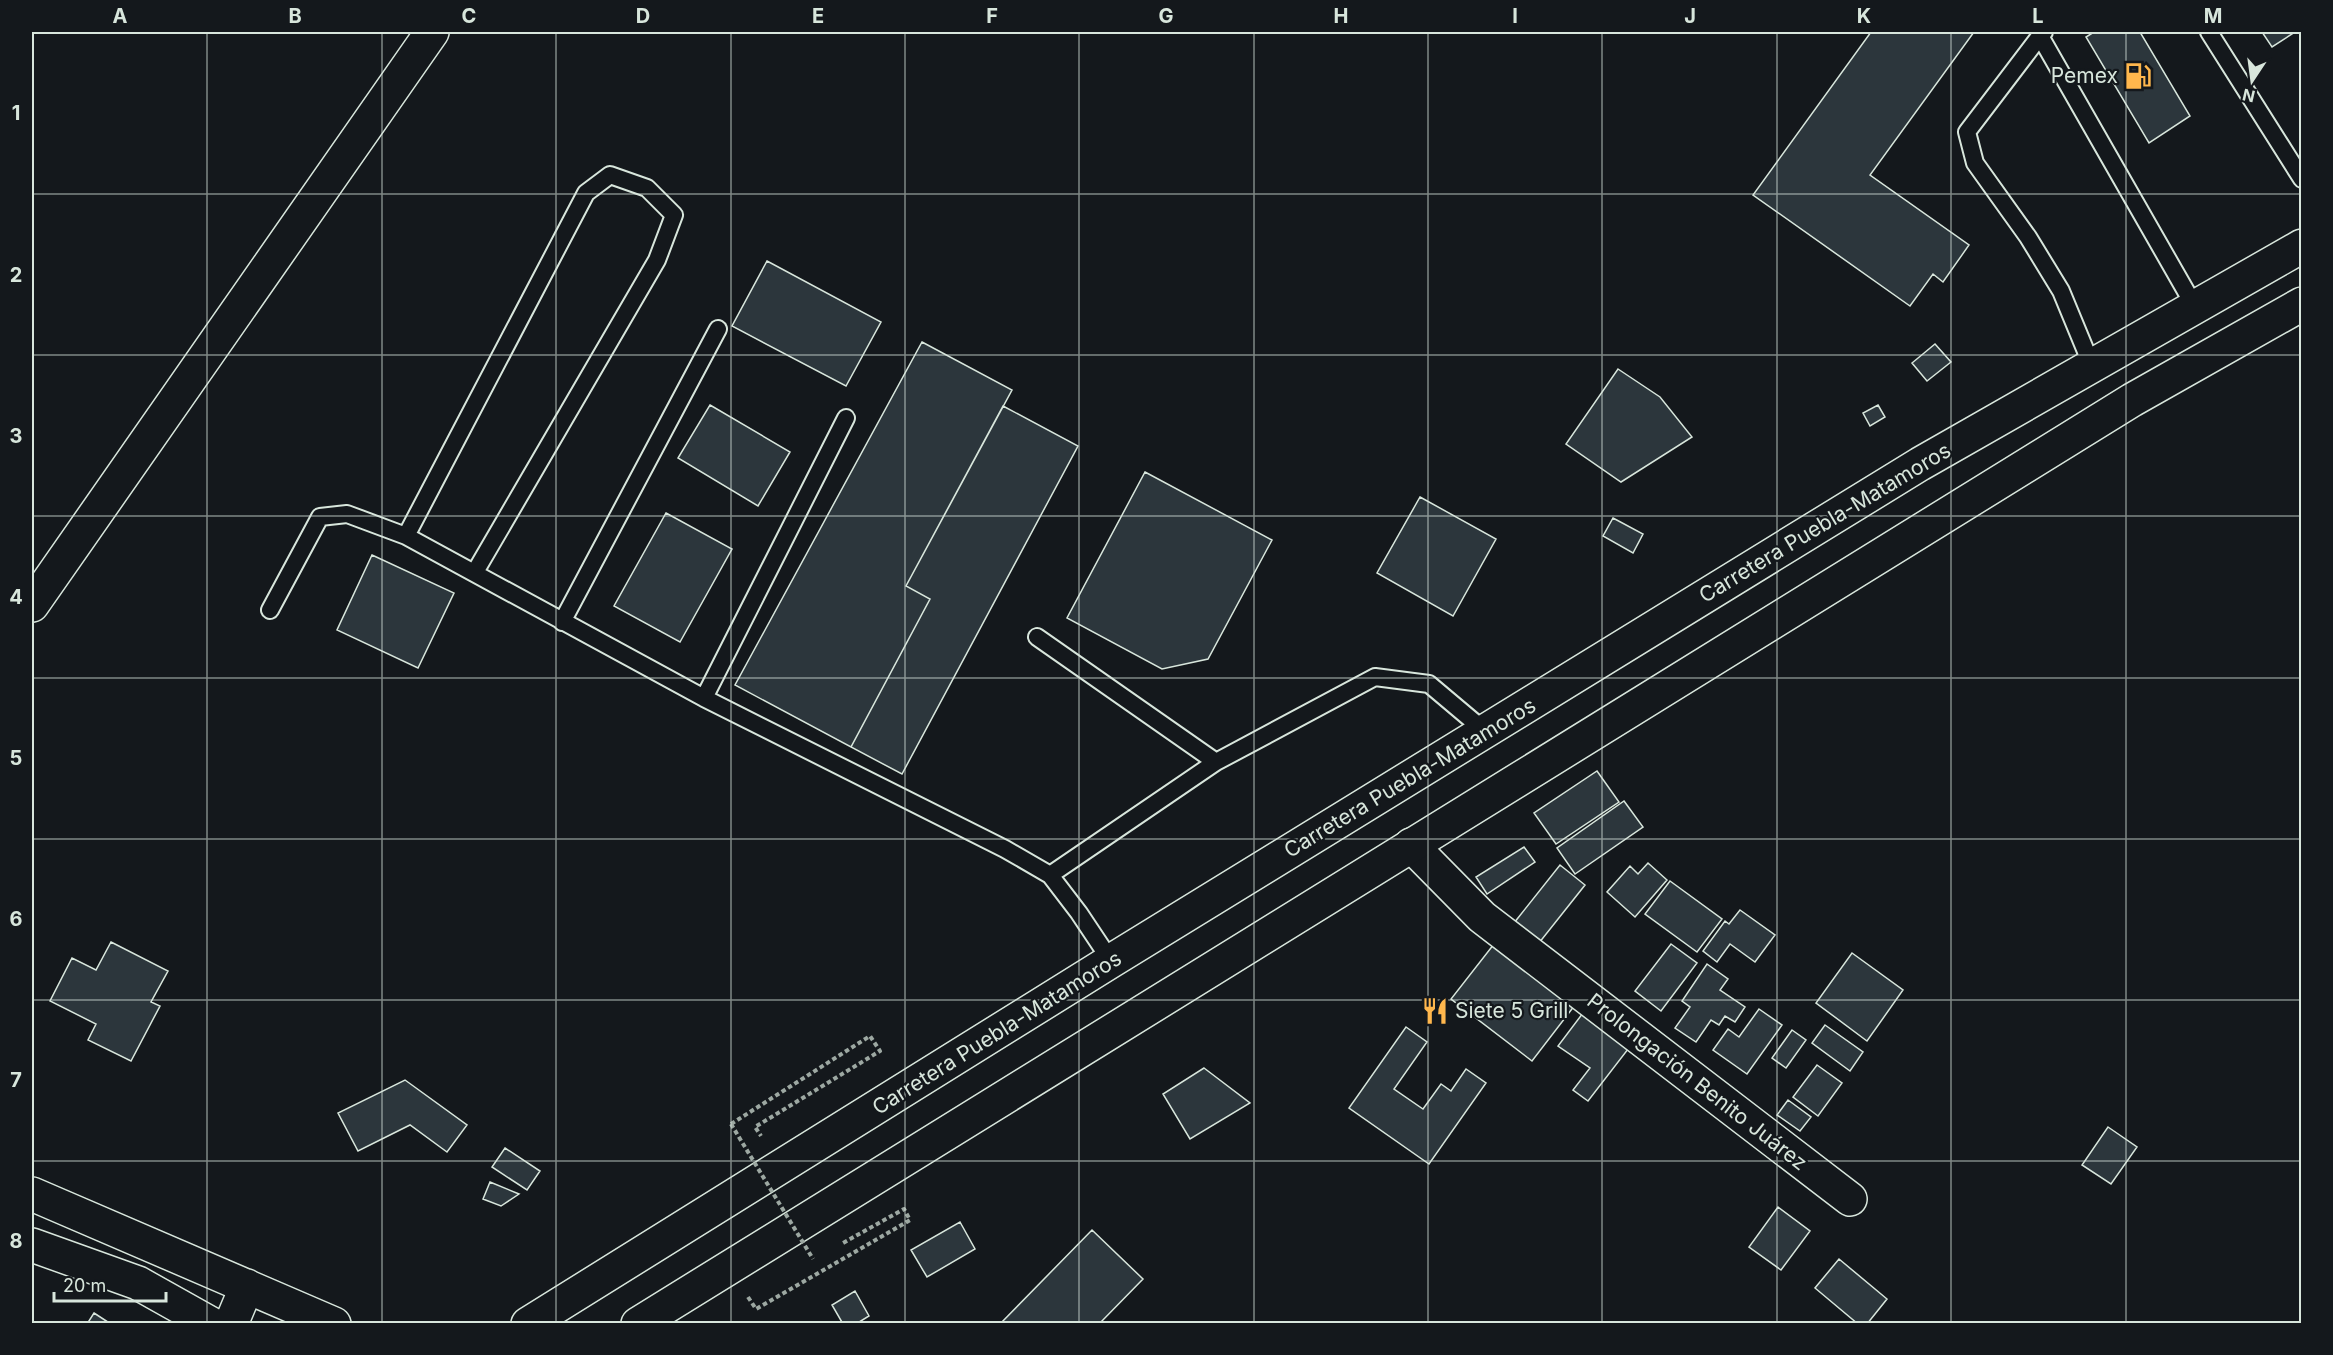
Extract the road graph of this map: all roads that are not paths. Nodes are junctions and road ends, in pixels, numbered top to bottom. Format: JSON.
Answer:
{"nodes":[{"id":1,"x":432,"y":32,"type":"edge"},
{"id":2,"x":2209,"y":32,"type":"edge"},
{"id":3,"x":2042,"y":34,"type":"edge"},
{"id":4,"x":2301,"y":179,"type":"edge"},
{"id":5,"x":2301,"y":246,"type":"edge"},
{"id":6,"x":2301,"y":304,"type":"edge"},
{"id":7,"x":2195,"y":307,"type":"junction"},
{"id":8,"x":718,"y":329,"type":"dead end"},
{"id":9,"x":2092,"y":366,"type":"junction"},
{"id":10,"x":846,"y":418,"type":"dead end"},
{"id":11,"x":406,"y":536,"type":"junction"},
{"id":12,"x":475,"y":572,"type":"junction"},
{"id":13,"x":32,"y":605,"type":"edge"},
{"id":14,"x":270,"y":610,"type":"dead end"},
{"id":15,"x":562,"y":622,"type":"junction"},
{"id":16,"x":1037,"y":637,"type":"dead end"},
{"id":17,"x":704,"y":698,"type":"junction"},
{"id":18,"x":1486,"y":732,"type":"junction"},
{"id":19,"x":1216,"y":762,"type":"junction"},
{"id":20,"x":1411,"y":845,"type":"junction"},
{"id":21,"x":1050,"y":875,"type":"junction"},
{"id":22,"x":1111,"y":961,"type":"junction"},
{"id":23,"x":32,"y":1194,"type":"edge"},
{"id":24,"x":1850,"y":1199,"type":"dead end"},
{"id":25,"x":32,"y":1245,"type":"edge"},
{"id":26,"x":247,"y":1286,"type":"junction"},
{"id":27,"x":682,"y":1296,"type":"junction"},
{"id":28,"x":211,"y":1323,"type":"edge"},
{"id":29,"x":231,"y":1323,"type":"edge"},
{"id":30,"x":334,"y":1323,"type":"edge"},
{"id":31,"x":528,"y":1323,"type":"edge"},
{"id":32,"x":638,"y":1323,"type":"edge"},
{"id":33,"x":660,"y":1323,"type":"edge"}],
"edges":[{"from":1,"to":13,"type":"main road"},
{"from":2,"to":4,"type":"lane"},
{"from":3,"to":7,"type":"lane"},
{"from":3,"to":9,"type":"lane"},
{"from":5,"to":7,"type":"main road","name":"Carretera Puebla-Matamoros"},
{"from":6,"to":20,"type":"main road"},
{"from":7,"to":9,"type":"main road","name":"Carretera Puebla-Matamoros"},
{"from":8,"to":15,"type":"lane"},
{"from":9,"to":18,"type":"main road","name":"Carretera Puebla-Matamoros"},
{"from":10,"to":17,"type":"lane"},
{"from":11,"to":12,"type":"lane"},
{"from":11,"to":12,"type":"lane"},
{"from":11,"to":14,"type":"lane"},
{"from":12,"to":15,"type":"lane"},
{"from":15,"to":17,"type":"lane"},
{"from":16,"to":19,"type":"lane"},
{"from":17,"to":21,"type":"lane"},
{"from":18,"to":19,"type":"lane"},
{"from":18,"to":22,"type":"main road","name":"Carretera Puebla-Matamoros"},
{"from":19,"to":21,"type":"lane"},
{"from":20,"to":24,"type":"main road","name":"Prolongación Benito Juárez"},
{"from":20,"to":27,"type":"main road"},
{"from":21,"to":22,"type":"lane"},
{"from":22,"to":31,"type":"main road","name":"Carretera Puebla-Matamoros"},
{"from":23,"to":26,"type":"main road"},
{"from":25,"to":28,"type":"main road"},
{"from":26,"to":29,"type":"main road"},
{"from":26,"to":30,"type":"main road"},
{"from":27,"to":32,"type":"main road"},
{"from":27,"to":33,"type":"main road"}]}
